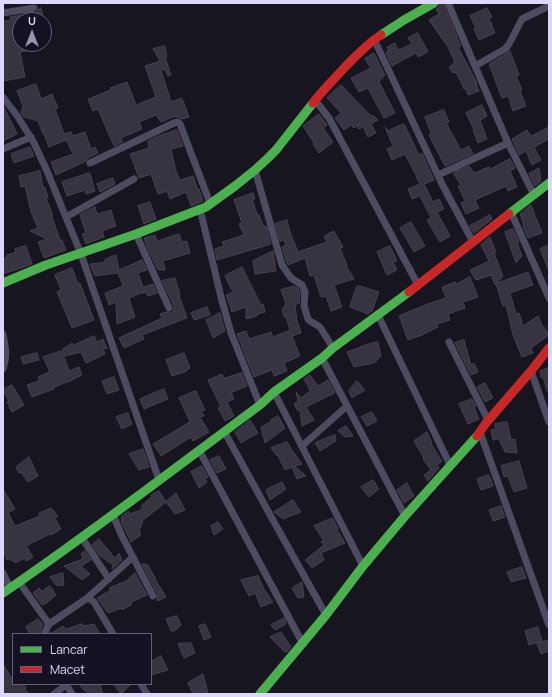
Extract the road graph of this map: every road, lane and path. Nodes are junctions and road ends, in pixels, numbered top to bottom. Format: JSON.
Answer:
{"nodes":[{"id":1,"x":434,"y":3,"type":"edge"},
{"id":2,"x":448,"y":3,"type":"edge"},
{"id":3,"x":549,"y":6,"type":"edge"},
{"id":4,"x":34,"y":8,"type":"dead end"},
{"id":5,"x":3,"y":13,"type":"edge"},
{"id":6,"x":374,"y":39,"type":"junction"},
{"id":7,"x":475,"y":66,"type":"junction"},
{"id":8,"x":3,"y":97,"type":"edge"},
{"id":9,"x":315,"y":100,"type":"junction"},
{"id":10,"x":30,"y":137,"type":"junction"},
{"id":11,"x":508,"y":143,"type":"junction"},
{"id":12,"x":3,"y":148,"type":"edge"},
{"id":13,"x":90,"y":163,"type":"dead end"},
{"id":14,"x":255,"y":170,"type":"junction"},
{"id":15,"x":438,"y":175,"type":"junction"},
{"id":16,"x":134,"y":179,"type":"dead end"},
{"id":17,"x":549,"y":183,"type":"edge"},
{"id":18,"x":534,"y":196,"type":"junction"},
{"id":19,"x":210,"y":203,"type":"junction"},
{"id":20,"x":200,"y":209,"type":"junction"},
{"id":21,"x":511,"y":212,"type":"junction"},
{"id":22,"x":66,"y":217,"type":"junction"},
{"id":23,"x":136,"y":234,"type":"junction"},
{"id":24,"x":473,"y":242,"type":"junction"},
{"id":25,"x":81,"y":254,"type":"junction"},
{"id":26,"x":3,"y":283,"type":"edge"},
{"id":27,"x":418,"y":285,"type":"junction"},
{"id":28,"x":549,"y":298,"type":"edge"},
{"id":29,"x":169,"y":308,"type":"dead end"},
{"id":30,"x":378,"y":315,"type":"junction"},
{"id":31,"x":3,"y":334,"type":"edge"},
{"id":32,"x":449,"y":342,"type":"dead end"},
{"id":33,"x":333,"y":348,"type":"junction"},
{"id":34,"x":549,"y":348,"type":"edge"},
{"id":35,"x":322,"y":358,"type":"junction"},
{"id":36,"x":3,"y":368,"type":"edge"},
{"id":37,"x":531,"y":371,"type":"junction"},
{"id":38,"x":274,"y":392,"type":"junction"},
{"id":39,"x":260,"y":404,"type":"junction"},
{"id":40,"x":347,"y":406,"type":"junction"},
{"id":41,"x":488,"y":420,"type":"junction"},
{"id":42,"x":549,"y":422,"type":"edge"},
{"id":43,"x":224,"y":431,"type":"junction"},
{"id":44,"x":480,"y":432,"type":"junction"},
{"id":45,"x":302,"y":446,"type":"junction"},
{"id":46,"x":199,"y":450,"type":"junction"},
{"id":47,"x":450,"y":465,"type":"junction"},
{"id":48,"x":159,"y":480,"type":"junction"},
{"id":49,"x":113,"y":515,"type":"junction"},
{"id":50,"x":405,"y":516,"type":"junction"},
{"id":51,"x":82,"y":538,"type":"junction"},
{"id":52,"x":133,"y":557,"type":"junction"},
{"id":53,"x":363,"y":566,"type":"junction"},
{"id":54,"x":3,"y":573,"type":"edge"},
{"id":55,"x":109,"y":578,"type":"junction"},
{"id":56,"x":19,"y":582,"type":"junction"},
{"id":57,"x":7,"y":591,"type":"edge"},
{"id":58,"x":153,"y":596,"type":"dead end"},
{"id":59,"x":86,"y":599,"type":"junction"},
{"id":60,"x":326,"y":615,"type":"junction"},
{"id":61,"x":48,"y":624,"type":"junction"},
{"id":62,"x":549,"y":625,"type":"edge"},
{"id":63,"x":44,"y":633,"type":"edge"},
{"id":64,"x":112,"y":633,"type":"edge"},
{"id":65,"x":302,"y":642,"type":"junction"},
{"id":66,"x":66,"y":685,"type":"edge"},
{"id":67,"x":142,"y":685,"type":"edge"},
{"id":68,"x":54,"y":694,"type":"edge"},
{"id":69,"x":72,"y":694,"type":"edge"},
{"id":70,"x":147,"y":694,"type":"edge"},
{"id":71,"x":260,"y":694,"type":"edge"}],
"edges":[{"from":1,"to":6,"type":"street"},
{"from":2,"to":7,"type":"street"},
{"from":3,"to":7,"type":"street"},
{"from":4,"to":5,"type":"street"},
{"from":6,"to":9,"type":"street"},
{"from":6,"to":15,"type":"street"},
{"from":7,"to":11,"type":"street"},
{"from":8,"to":10,"type":"street"},
{"from":9,"to":14,"type":"street"},
{"from":9,"to":27,"type":"street"},
{"from":10,"to":12,"type":"street"},
{"from":10,"to":22,"type":"street"},
{"from":11,"to":15,"type":"street"},
{"from":11,"to":18,"type":"street"},
{"from":13,"to":19,"type":"street"},
{"from":14,"to":19,"type":"street"},
{"from":14,"to":33,"type":"street"},
{"from":15,"to":24,"type":"street"},
{"from":16,"to":22,"type":"street"},
{"from":17,"to":18,"type":"street"},
{"from":18,"to":21,"type":"street"},
{"from":19,"to":20,"type":"street"},
{"from":20,"to":23,"type":"street"},
{"from":20,"to":39,"type":"street"},
{"from":21,"to":24,"type":"street"},
{"from":21,"to":28,"type":"street"},
{"from":22,"to":25,"type":"street"},
{"from":23,"to":25,"type":"street"},
{"from":23,"to":29,"type":"street"},
{"from":24,"to":27,"type":"street"},
{"from":25,"to":26,"type":"street"},
{"from":25,"to":48,"type":"street"},
{"from":27,"to":30,"type":"street"},
{"from":30,"to":33,"type":"street"},
{"from":30,"to":47,"type":"street"},
{"from":31,"to":36,"type":"street"},
{"from":32,"to":41,"type":"street"},
{"from":33,"to":35,"type":"street"},
{"from":34,"to":37,"type":"street"},
{"from":35,"to":38,"type":"street"},
{"from":35,"to":40,"type":"street"},
{"from":37,"to":41,"type":"street"},
{"from":37,"to":42,"type":"street"},
{"from":38,"to":39,"type":"street"},
{"from":38,"to":45,"type":"street"},
{"from":39,"to":43,"type":"street"},
{"from":40,"to":45,"type":"street"},
{"from":40,"to":50,"type":"street"},
{"from":41,"to":44,"type":"street"},
{"from":43,"to":46,"type":"street"},
{"from":43,"to":60,"type":"street"},
{"from":44,"to":47,"type":"street"},
{"from":44,"to":62,"type":"street"},
{"from":45,"to":53,"type":"street"},
{"from":46,"to":48,"type":"street"},
{"from":46,"to":65,"type":"street"},
{"from":47,"to":50,"type":"street"},
{"from":48,"to":49,"type":"street"},
{"from":49,"to":51,"type":"street"},
{"from":49,"to":52,"type":"street"},
{"from":50,"to":53,"type":"street"},
{"from":51,"to":55,"type":"street"},
{"from":51,"to":56,"type":"street"},
{"from":52,"to":55,"type":"street"},
{"from":52,"to":58,"type":"street"},
{"from":53,"to":60,"type":"street"},
{"from":54,"to":57,"type":"street"},
{"from":55,"to":59,"type":"street"},
{"from":56,"to":57,"type":"street"},
{"from":56,"to":61,"type":"street"},
{"from":59,"to":61,"type":"street"},
{"from":59,"to":64,"type":"street"},
{"from":60,"to":65,"type":"street"},
{"from":61,"to":63,"type":"street"},
{"from":65,"to":71,"type":"street"},
{"from":66,"to":68,"type":"street"},
{"from":66,"to":69,"type":"street"},
{"from":67,"to":70,"type":"street"}]}
